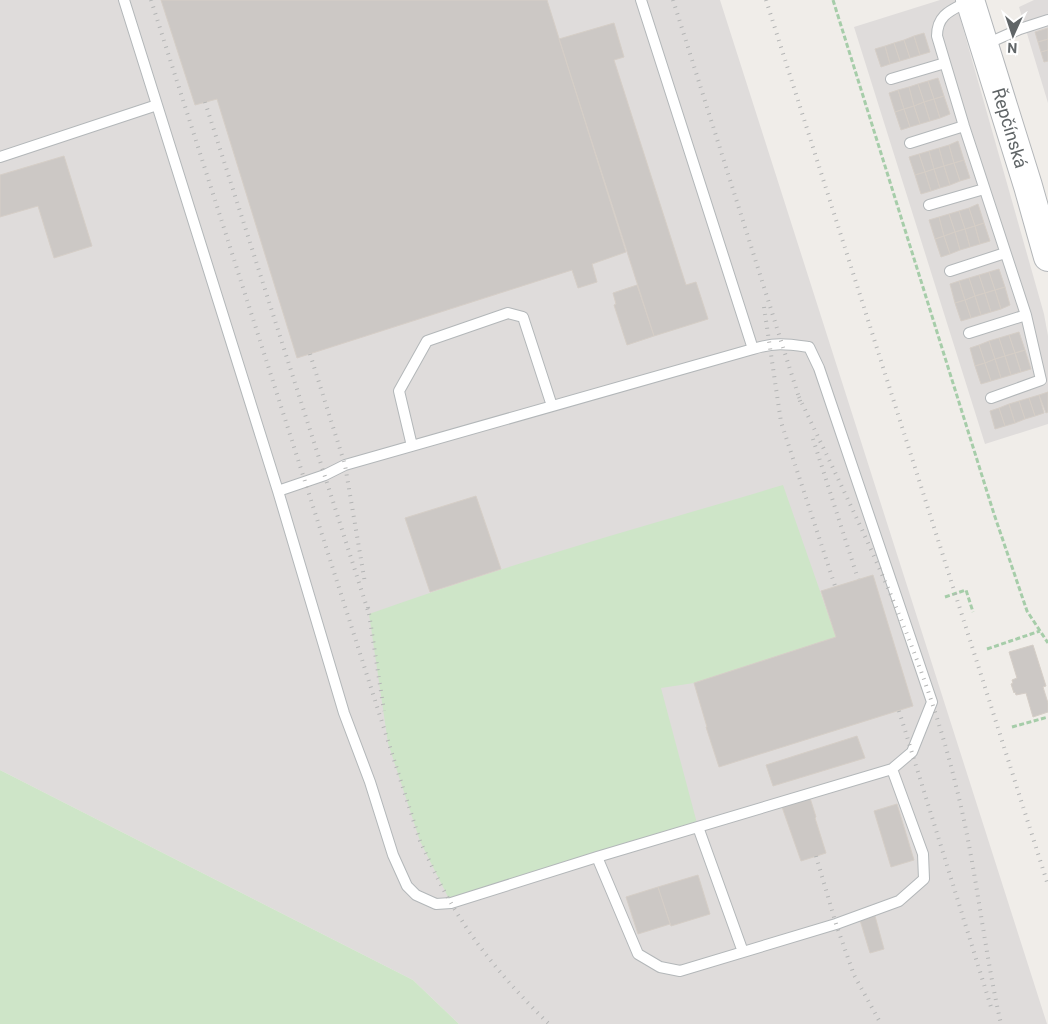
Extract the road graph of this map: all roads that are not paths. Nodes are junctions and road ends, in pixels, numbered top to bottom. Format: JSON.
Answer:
{"nodes":[{"id":1,"x":124,"y":0,"type":"edge"},
{"id":2,"x":641,"y":0,"type":"edge"},
{"id":3,"x":970,"y":0,"type":"edge"},
{"id":4,"x":1048,"y":20,"type":"edge"},
{"id":5,"x":984,"y":45,"type":"junction"},
{"id":6,"x":945,"y":63,"type":"junction"},
{"id":7,"x":891,"y":79,"type":"dead end"},
{"id":8,"x":157,"y":105,"type":"junction"},
{"id":9,"x":964,"y":126,"type":"junction"},
{"id":10,"x":910,"y":143,"type":"dead end"},
{"id":11,"x":0,"y":157,"type":"edge"},
{"id":12,"x":984,"y":189,"type":"junction"},
{"id":13,"x":929,"y":206,"type":"dead end"},
{"id":14,"x":1005,"y":253,"type":"junction"},
{"id":15,"x":1048,"y":258,"type":"edge"},
{"id":16,"x":950,"y":271,"type":"dead end"},
{"id":17,"x":1026,"y":315,"type":"junction"},
{"id":18,"x":969,"y":333,"type":"dead end"},
{"id":19,"x":753,"y":348,"type":"junction"},
{"id":20,"x":991,"y":398,"type":"dead end"},
{"id":21,"x":552,"y":406,"type":"junction"},
{"id":22,"x":412,"y":446,"type":"junction"},
{"id":23,"x":278,"y":491,"type":"junction"},
{"id":24,"x":892,"y":769,"type":"junction"},
{"id":25,"x":698,"y":827,"type":"junction"},
{"id":26,"x":597,"y":857,"type":"junction"},
{"id":27,"x":743,"y":952,"type":"junction"}],
"edges":[{"from":1,"to":8,"type":"lane"},
{"from":2,"to":19,"type":"lane"},
{"from":3,"to":5,"type":"street","name":"Řepčínská"},
{"from":3,"to":6,"type":"lane"},
{"from":4,"to":5,"type":"lane"},
{"from":5,"to":15,"type":"street","name":"Řepčínská"},
{"from":6,"to":7,"type":"lane"},
{"from":6,"to":9,"type":"lane"},
{"from":8,"to":11,"type":"lane"},
{"from":8,"to":23,"type":"lane"},
{"from":9,"to":10,"type":"lane"},
{"from":9,"to":12,"type":"lane"},
{"from":12,"to":13,"type":"lane"},
{"from":12,"to":14,"type":"lane"},
{"from":14,"to":16,"type":"lane"},
{"from":14,"to":17,"type":"lane"},
{"from":17,"to":18,"type":"lane"},
{"from":17,"to":20,"type":"lane"},
{"from":19,"to":21,"type":"lane"},
{"from":19,"to":24,"type":"lane"},
{"from":21,"to":22,"type":"lane"},
{"from":21,"to":22,"type":"lane"},
{"from":22,"to":23,"type":"lane"},
{"from":23,"to":26,"type":"lane"},
{"from":24,"to":25,"type":"lane"},
{"from":24,"to":27,"type":"lane"},
{"from":25,"to":26,"type":"lane"},
{"from":25,"to":27,"type":"lane"},
{"from":26,"to":27,"type":"lane"}]}
